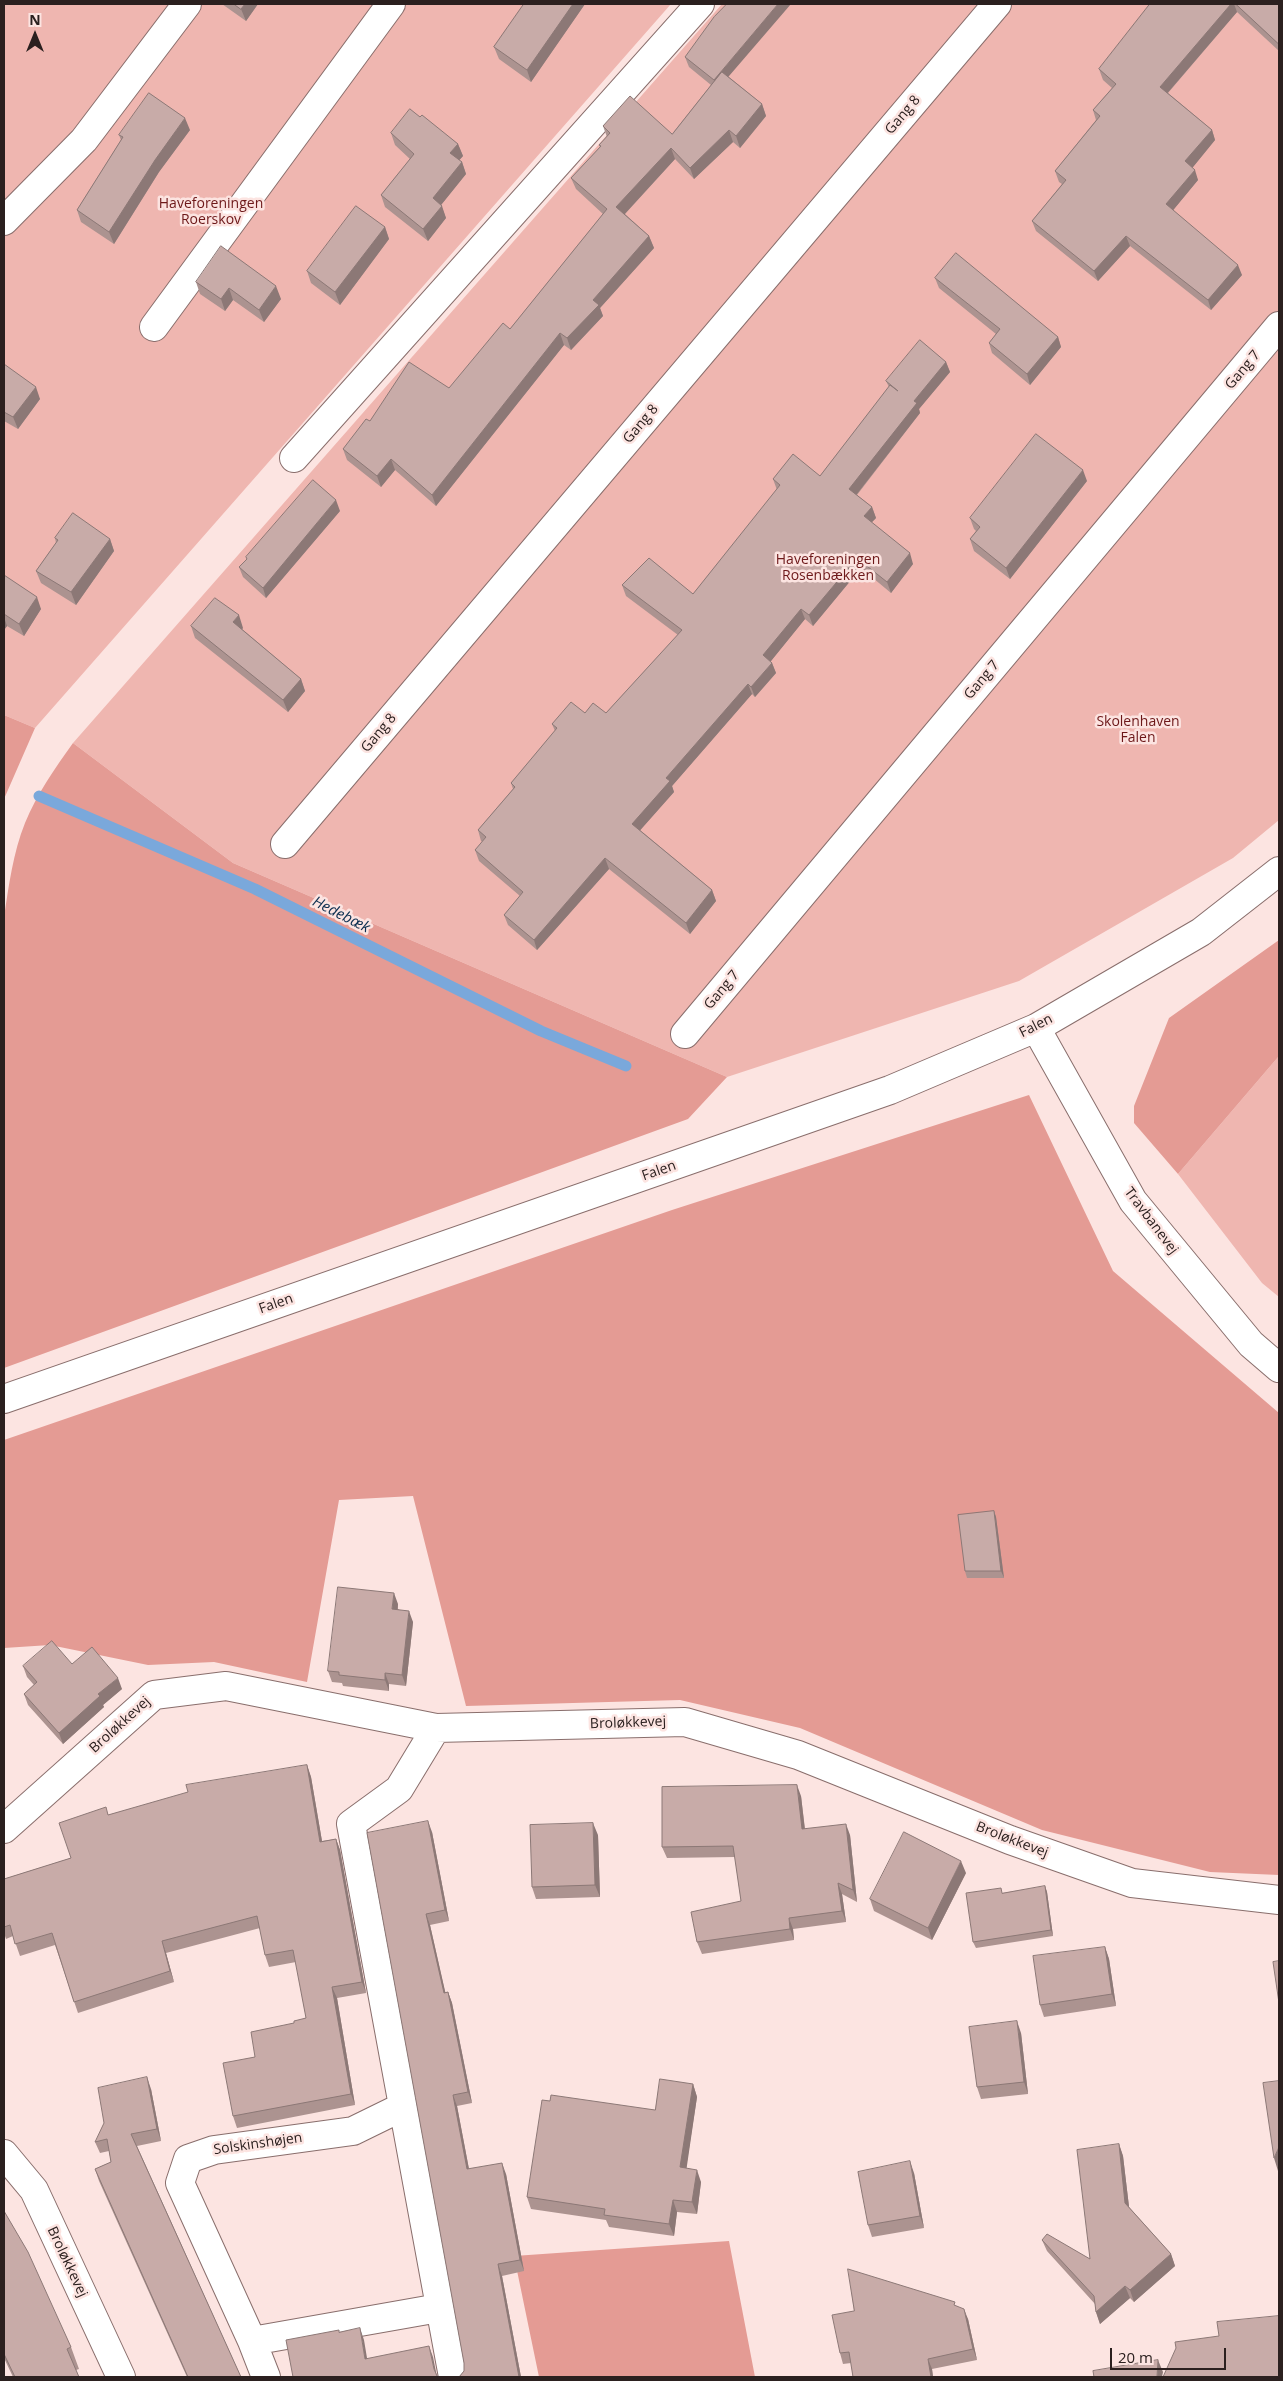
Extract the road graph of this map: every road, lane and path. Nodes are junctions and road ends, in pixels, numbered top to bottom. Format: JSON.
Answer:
{"nodes":[{"id":1,"x":187,"y":4,"type":"edge"},
{"id":2,"x":390,"y":4,"type":"edge"},
{"id":3,"x":700,"y":4,"type":"edge"},
{"id":4,"x":997,"y":4,"type":"edge"},
{"id":5,"x":4,"y":221,"type":"edge"},
{"id":6,"x":1279,"y":326,"type":"edge"},
{"id":7,"x":154,"y":327,"type":"dead end"},
{"id":8,"x":294,"y":458,"type":"dead end"},
{"id":9,"x":284,"y":844,"type":"dead end"},
{"id":10,"x":1279,"y":871,"type":"edge"},
{"id":11,"x":1036,"y":1028,"type":"junction"},
{"id":12,"x":685,"y":1034,"type":"dead end"},
{"id":13,"x":1279,"y":1368,"type":"edge"},
{"id":14,"x":4,"y":1398,"type":"edge"},
{"id":15,"x":436,"y":1728,"type":"junction"},
{"id":16,"x":4,"y":1829,"type":"edge"},
{"id":17,"x":1279,"y":1900,"type":"edge"},
{"id":18,"x":402,"y":2107,"type":"junction"},
{"id":19,"x":4,"y":2154,"type":"edge"},
{"id":20,"x":439,"y":2308,"type":"junction"},
{"id":21,"x":252,"y":2341,"type":"junction"},
{"id":22,"x":120,"y":2377,"type":"edge"},
{"id":23,"x":266,"y":2377,"type":"edge"},
{"id":24,"x":452,"y":2377,"type":"edge"}],
"edges":[{"from":1,"to":5,"type":"street"},
{"from":2,"to":7,"type":"street"},
{"from":3,"to":8,"type":"street"},
{"from":4,"to":9,"type":"street","name":"Gang 8"},
{"from":6,"to":12,"type":"street","name":"Gang 7"},
{"from":10,"to":11,"type":"street","name":"Falen"},
{"from":11,"to":13,"type":"street","name":"Travbanevej"},
{"from":11,"to":14,"type":"street","name":"Falen"},
{"from":15,"to":16,"type":"street","name":"Broløkkevej"},
{"from":15,"to":17,"type":"street","name":"Broløkkevej"},
{"from":15,"to":18,"type":"street"},
{"from":18,"to":20,"type":"street"},
{"from":18,"to":21,"type":"street","name":"Solskinshøjen"},
{"from":19,"to":22,"type":"street","name":"Broløkkevej"},
{"from":20,"to":21,"type":"street"},
{"from":20,"to":24,"type":"street"},
{"from":21,"to":23,"type":"street","name":"Solskinshøjen"}]}
